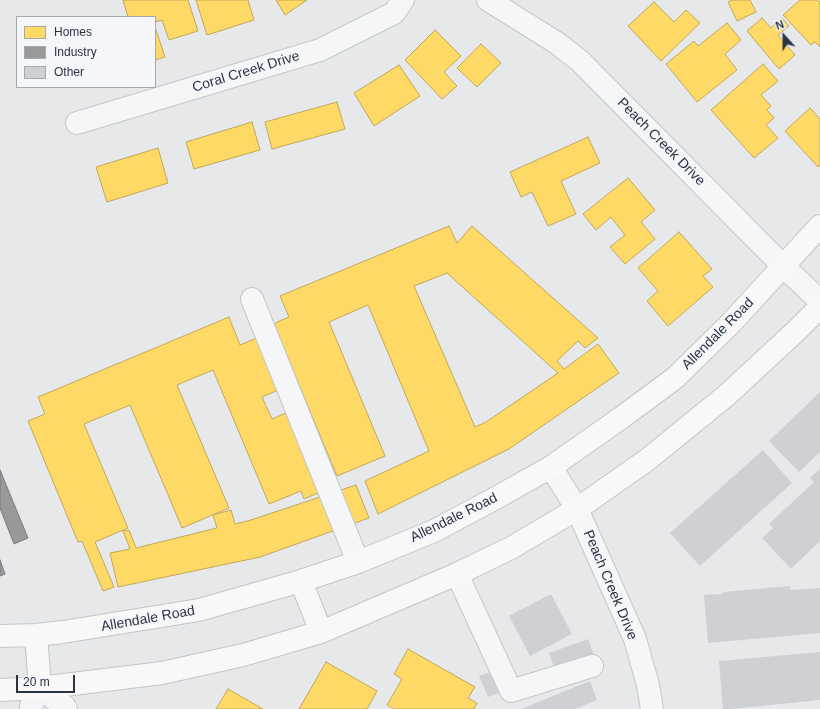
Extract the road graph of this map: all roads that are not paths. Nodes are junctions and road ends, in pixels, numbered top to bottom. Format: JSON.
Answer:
{"nodes":[{"id":1,"x":403,"y":0,"type":"edge"},
{"id":2,"x":488,"y":0,"type":"edge"},
{"id":3,"x":77,"y":123,"type":"dead end"},
{"id":4,"x":820,"y":226,"type":"edge"},
{"id":5,"x":783,"y":266,"type":"junction"},
{"id":6,"x":252,"y":299,"type":"dead end"},
{"id":7,"x":820,"y":301,"type":"edge"},
{"id":8,"x":820,"y":307,"type":"edge"},
{"id":9,"x":551,"y":467,"type":"junction"},
{"id":10,"x":577,"y":509,"type":"junction"},
{"id":11,"x":358,"y":562,"type":"junction"},
{"id":12,"x":458,"y":574,"type":"junction"},
{"id":13,"x":301,"y":581,"type":"junction"},
{"id":14,"x":321,"y":632,"type":"junction"},
{"id":15,"x":36,"y":635,"type":"junction"},
{"id":16,"x":0,"y":636,"type":"edge"},
{"id":17,"x":592,"y":666,"type":"dead end"},
{"id":18,"x":40,"y":688,"type":"junction"},
{"id":19,"x":0,"y":690,"type":"edge"},
{"id":20,"x":31,"y":709,"type":"edge"},
{"id":21,"x":66,"y":709,"type":"edge"},
{"id":22,"x":652,"y":709,"type":"edge"}],
"edges":[{"from":1,"to":3,"type":"street","name":"Coral Creek Drive"},
{"from":2,"to":5,"type":"street","name":"Peach Creek Drive"},
{"from":4,"to":5,"type":"main road","name":"Allendale Road"},
{"from":5,"to":7,"type":"street","name":"Peach Creek Drive"},
{"from":5,"to":9,"type":"main road","name":"Allendale Road"},
{"from":6,"to":11,"type":"street"},
{"from":8,"to":10,"type":"main road"},
{"from":9,"to":10,"type":"street","name":"Peach Creek Drive"},
{"from":9,"to":11,"type":"main road","name":"Allendale Road"},
{"from":10,"to":12,"type":"main road"},
{"from":10,"to":22,"type":"street","name":"Peach Creek Drive"},
{"from":11,"to":13,"type":"main road","name":"Allendale Road"},
{"from":12,"to":14,"type":"main road"},
{"from":12,"to":17,"type":"street"},
{"from":13,"to":14,"type":"main road"},
{"from":13,"to":15,"type":"main road","name":"Allendale Road"},
{"from":14,"to":18,"type":"main road"},
{"from":15,"to":16,"type":"main road","name":"Allendale Road"},
{"from":15,"to":18,"type":"main road"},
{"from":18,"to":19,"type":"main road"},
{"from":18,"to":20,"type":"street"},
{"from":18,"to":21,"type":"street"}]}
